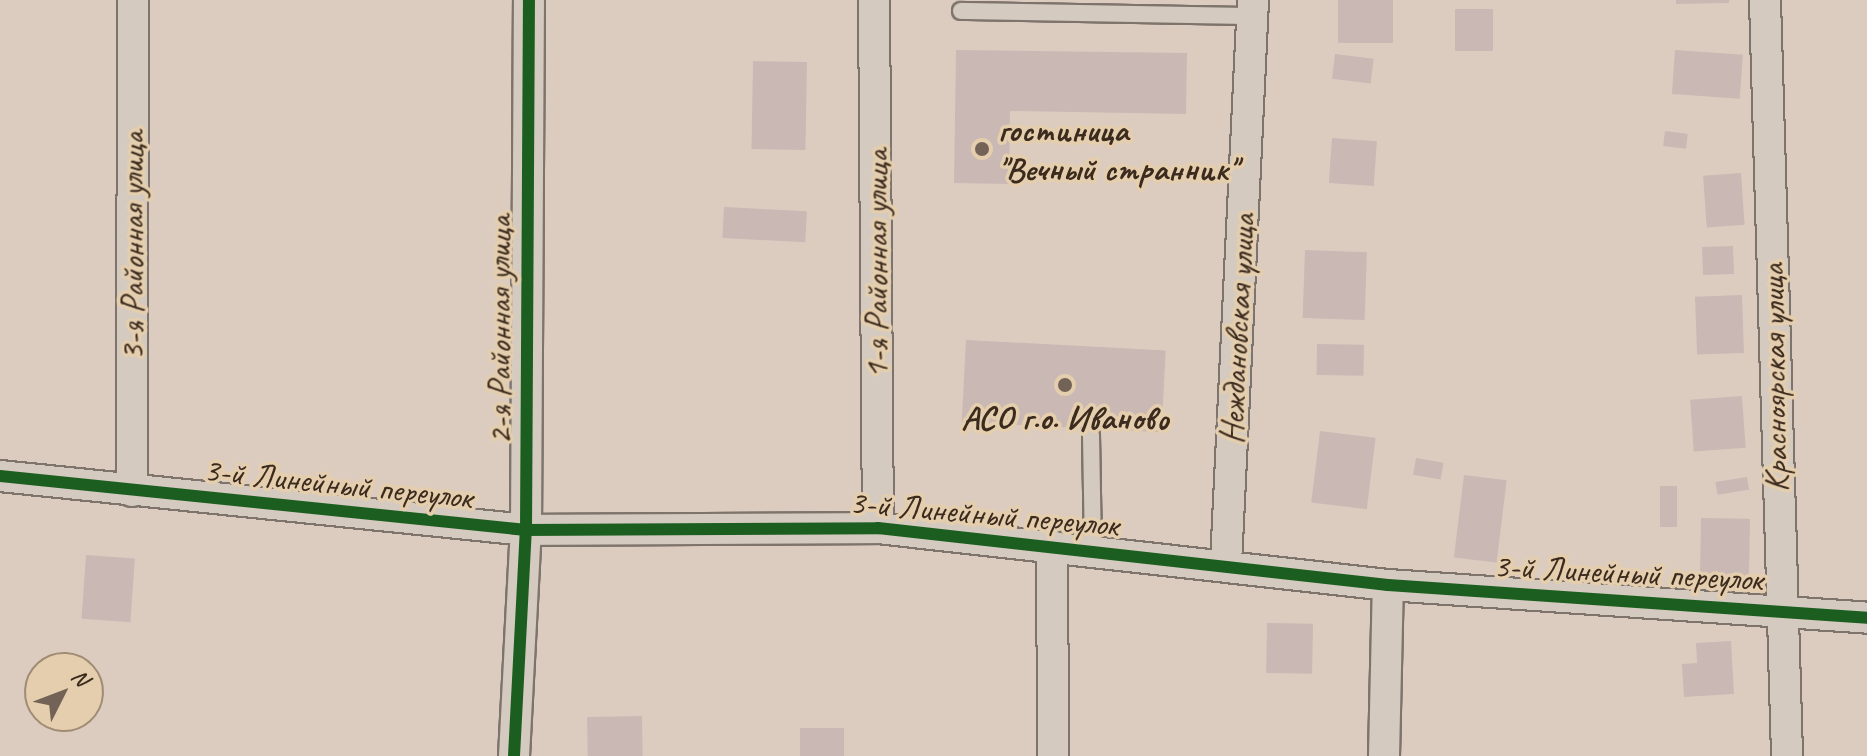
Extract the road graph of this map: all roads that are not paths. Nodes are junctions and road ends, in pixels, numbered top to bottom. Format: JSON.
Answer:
{"nodes":[{"id":1,"x":133,"y":0,"type":"edge"},
{"id":2,"x":529,"y":0,"type":"edge"},
{"id":3,"x":874,"y":0,"type":"edge"},
{"id":4,"x":1765,"y":0,"type":"edge"},
{"id":5,"x":1253,"y":8,"type":"edge"},
{"id":6,"x":961,"y":11,"type":"dead end"},
{"id":7,"x":1091,"y":435,"type":"dead end"},
{"id":8,"x":0,"y":476,"type":"edge"},
{"id":9,"x":132,"y":491,"type":"junction"},
{"id":10,"x":878,"y":528,"type":"junction"},
{"id":11,"x":526,"y":530,"type":"junction"},
{"id":12,"x":1052,"y":546,"type":"junction"},
{"id":13,"x":1093,"y":550,"type":"junction"},
{"id":14,"x":1226,"y":563,"type":"junction"},
{"id":15,"x":1388,"y":585,"type":"junction"},
{"id":16,"x":1780,"y":609,"type":"junction"},
{"id":17,"x":1867,"y":618,"type":"edge"},
{"id":18,"x":514,"y":756,"type":"edge"},
{"id":19,"x":1053,"y":756,"type":"edge"},
{"id":20,"x":1384,"y":756,"type":"edge"},
{"id":21,"x":1787,"y":756,"type":"edge"}],
"edges":[{"from":1,"to":9,"type":"street","name":"3-я Районная улица"},
{"from":2,"to":11,"type":"street","name":"2-я Районная улица"},
{"from":3,"to":10,"type":"street","name":"1-я Районная улица"},
{"from":4,"to":16,"type":"street","name":"Красноярская улица"},
{"from":5,"to":6,"type":"lane"},
{"from":5,"to":14,"type":"street","name":"Неждановская улица"},
{"from":7,"to":13,"type":"lane"},
{"from":8,"to":9,"type":"street","name":"3-й Линейный переулок"},
{"from":9,"to":11,"type":"street","name":"3-й Линейный переулок"},
{"from":10,"to":11,"type":"street","name":"3-й Линейный переулок"},
{"from":10,"to":12,"type":"street","name":"3-й Линейный переулок"},
{"from":11,"to":18,"type":"street","name":"2-я Районная улица"},
{"from":12,"to":13,"type":"street","name":"3-й Линейный переулок"},
{"from":12,"to":19,"type":"street"},
{"from":13,"to":14,"type":"street","name":"3-й Линейный переулок"},
{"from":14,"to":15,"type":"street","name":"3-й Линейный переулок"},
{"from":15,"to":16,"type":"street","name":"3-й Линейный переулок"},
{"from":15,"to":20,"type":"street"},
{"from":16,"to":17,"type":"street","name":"3-й Линейный переулок"},
{"from":16,"to":21,"type":"street","name":"Красноярская улица"}]}
